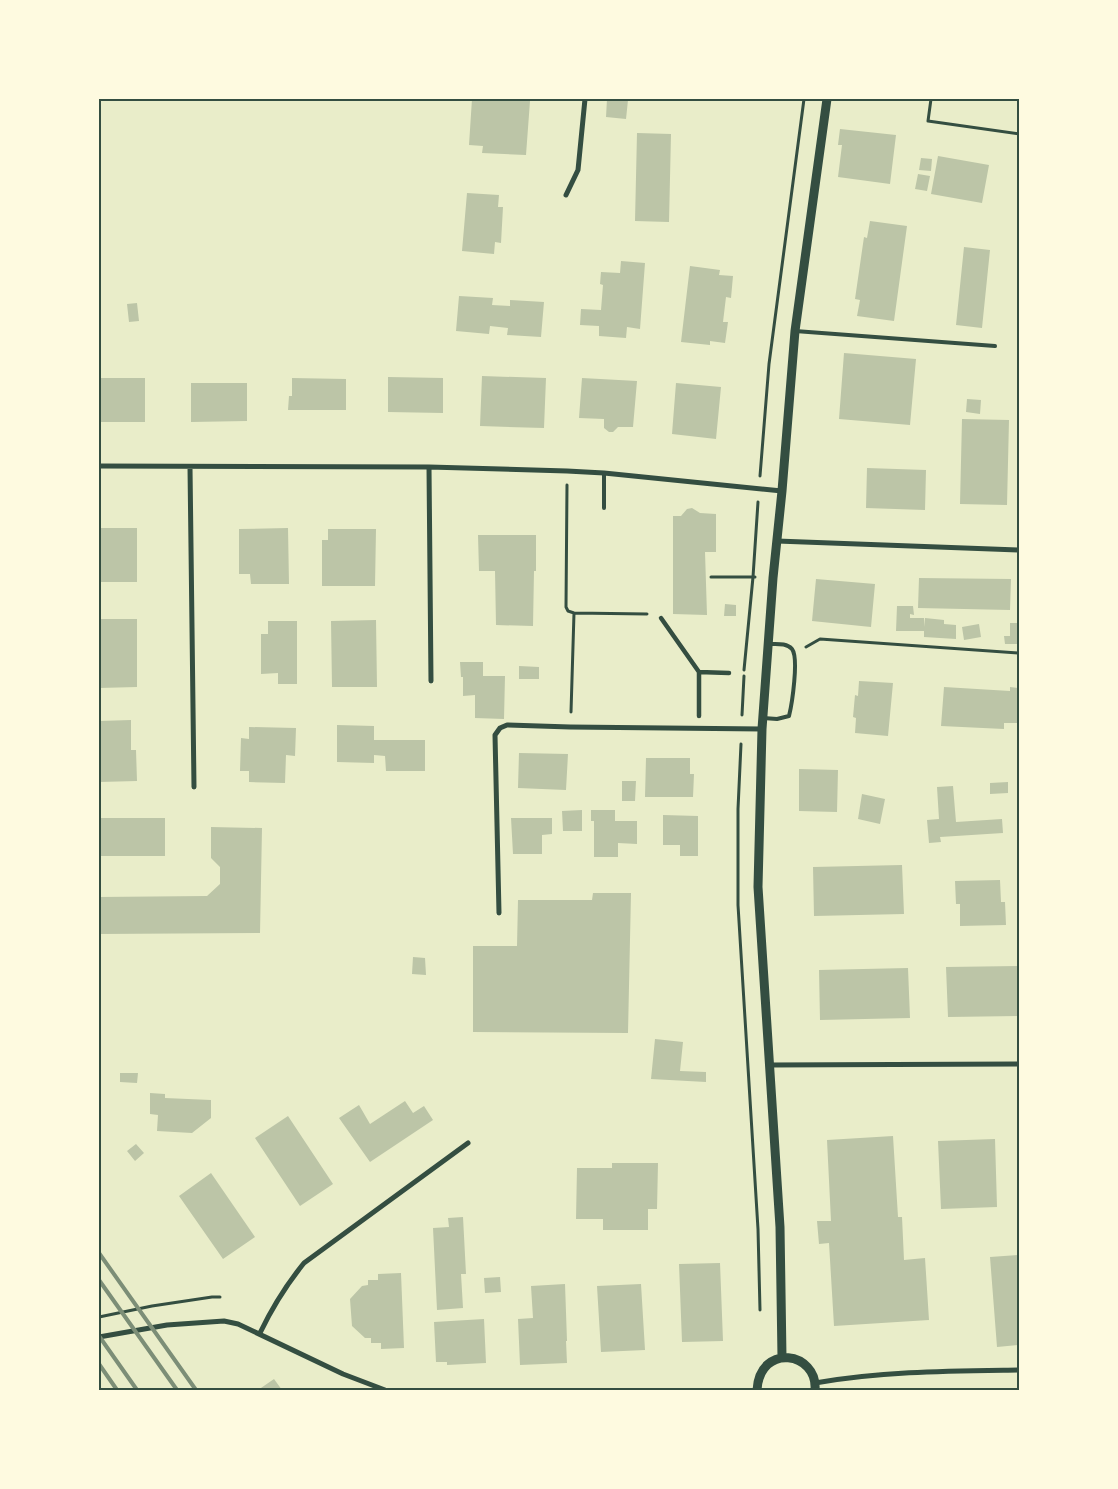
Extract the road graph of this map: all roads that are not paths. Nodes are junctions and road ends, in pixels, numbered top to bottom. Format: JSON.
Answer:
{"nodes":[{"id":1,"x":584,"y":99,"type":"edge"},
{"id":2,"x":827,"y":99,"type":"edge"},
{"id":3,"x":566,"y":195,"type":"dead end"},
{"id":4,"x":795,"y":331,"type":"junction"},
{"id":5,"x":995,"y":346,"type":"dead end"},
{"id":6,"x":99,"y":466,"type":"edge"},
{"id":7,"x":190,"y":467,"type":"junction"},
{"id":8,"x":429,"y":467,"type":"junction"},
{"id":9,"x":604,"y":473,"type":"junction"},
{"id":10,"x":782,"y":491,"type":"junction"},
{"id":11,"x":604,"y":508,"type":"dead end"},
{"id":12,"x":777,"y":541,"type":"junction"},
{"id":13,"x":1019,"y":550,"type":"edge"},
{"id":14,"x":661,"y":618,"type":"road end"},
{"id":15,"x":768,"y":644,"type":"junction"},
{"id":16,"x":700,"y":672,"type":"junction"},
{"id":17,"x":729,"y":673,"type":"dead end"},
{"id":18,"x":431,"y":681,"type":"dead end"},
{"id":19,"x":699,"y":716,"type":"dead end"},
{"id":20,"x":763,"y":718,"type":"junction"},
{"id":21,"x":762,"y":729,"type":"junction"},
{"id":22,"x":194,"y":787,"type":"dead end"},
{"id":23,"x":499,"y":913,"type":"dead end"},
{"id":24,"x":1019,"y":1064,"type":"edge"},
{"id":25,"x":770,"y":1065,"type":"junction"},
{"id":26,"x":468,"y":1143,"type":"dead end"},
{"id":27,"x":260,"y":1333,"type":"junction"},
{"id":28,"x":99,"y":1337,"type":"edge"},
{"id":29,"x":782,"y":1357,"type":"junction"},
{"id":30,"x":1019,"y":1370,"type":"edge"},
{"id":31,"x":815,"y":1387,"type":"edge"},
{"id":32,"x":385,"y":1390,"type":"edge"},
{"id":33,"x":748,"y":1390,"type":"edge"},
{"id":34,"x":757,"y":1390,"type":"edge"}],
"edges":[{"from":1,"to":3,"type":"street"},
{"from":2,"to":4,"type":"street"},
{"from":4,"to":5,"type":"lane"},
{"from":4,"to":10,"type":"street"},
{"from":6,"to":7,"type":"street"},
{"from":7,"to":8,"type":"street"},
{"from":7,"to":22,"type":"street"},
{"from":8,"to":9,"type":"street"},
{"from":8,"to":18,"type":"street"},
{"from":9,"to":10,"type":"street"},
{"from":9,"to":11,"type":"lane"},
{"from":10,"to":12,"type":"street"},
{"from":12,"to":13,"type":"street"},
{"from":12,"to":15,"type":"street"},
{"from":14,"to":16,"type":"street"},
{"from":15,"to":20,"type":"street"},
{"from":15,"to":20,"type":"lane"},
{"from":16,"to":17,"type":"street"},
{"from":16,"to":19,"type":"street"},
{"from":20,"to":21,"type":"street"},
{"from":21,"to":23,"type":"street"},
{"from":21,"to":25,"type":"street"},
{"from":24,"to":25,"type":"street"},
{"from":25,"to":29,"type":"street"},
{"from":26,"to":27,"type":"street"},
{"from":27,"to":28,"type":"street"},
{"from":27,"to":32,"type":"street"},
{"from":29,"to":31,"type":"street"},
{"from":29,"to":34,"type":"street"},
{"from":30,"to":31,"type":"street"},
{"from":33,"to":34,"type":"street"}]}
